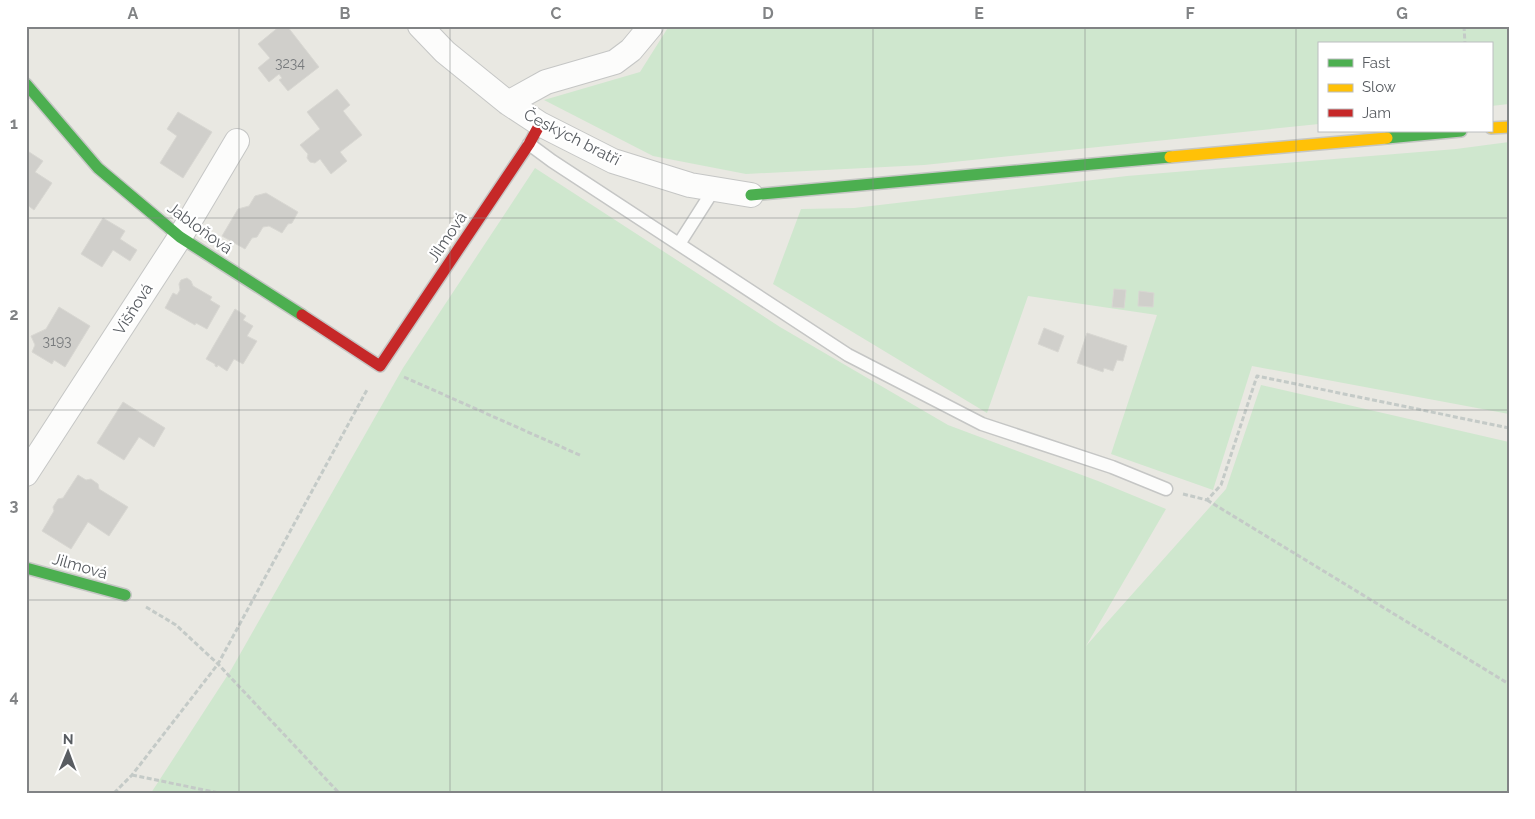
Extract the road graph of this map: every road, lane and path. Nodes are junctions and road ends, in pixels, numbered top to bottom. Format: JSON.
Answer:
{"nodes":[{"id":1,"x":420,"y":26,"type":"edge"},
{"id":2,"x":651,"y":26,"type":"edge"},
{"id":3,"x":1464,"y":26,"type":"edge"},
{"id":4,"x":1464,"y":42,"type":"edge"},
{"id":5,"x":28,"y":90,"type":"edge"},
{"id":6,"x":508,"y":103,"type":"junction"},
{"id":7,"x":1509,"y":127,"type":"edge"},
{"id":8,"x":1492,"y":128,"type":"edge"},
{"id":9,"x":1450,"y":132,"type":"edge"},
{"id":10,"x":534,"y":134,"type":"junction"},
{"id":11,"x":237,"y":142,"type":"dead end"},
{"id":12,"x":714,"y":189,"type":"junction"},
{"id":13,"x":751,"y":194,"type":"joint"},
{"id":14,"x":180,"y":237,"type":"junction"},
{"id":15,"x":679,"y":244,"type":"junction"},
{"id":16,"x":380,"y":366,"type":"junction"},
{"id":17,"x":1509,"y":428,"type":"edge"},
{"id":18,"x":582,"y":456,"type":"dead end"},
{"id":19,"x":26,"y":474,"type":"edge"},
{"id":20,"x":1166,"y":489,"type":"joint"},
{"id":21,"x":1207,"y":500,"type":"junction"},
{"id":22,"x":26,"y":568,"type":"edge"},
{"id":23,"x":125,"y":595,"type":"joint"},
{"id":24,"x":218,"y":664,"type":"junction"},
{"id":25,"x":1509,"y":684,"type":"edge"},
{"id":26,"x":132,"y":775,"type":"junction"},
{"id":27,"x":114,"y":793,"type":"edge"},
{"id":28,"x":219,"y":793,"type":"edge"},
{"id":29,"x":339,"y":793,"type":"edge"}],
"edges":[{"from":1,"to":6,"type":"street","name":"Českých bratří"},
{"from":2,"to":6,"type":"street"},
{"from":3,"to":4,"type":"path"},
{"from":5,"to":14,"type":"street","name":"Jabloňová"},
{"from":6,"to":10,"type":"street","name":"Českých bratří"},
{"from":7,"to":8,"type":"street"},
{"from":9,"to":13,"type":"street"},
{"from":10,"to":12,"type":"street","name":"Českých bratří"},
{"from":10,"to":15,"type":"lane"},
{"from":10,"to":16,"type":"street","name":"Jilmová"},
{"from":11,"to":14,"type":"street","name":"Višňová"},
{"from":12,"to":13,"type":"street","name":"Českých bratří"},
{"from":12,"to":15,"type":"lane"},
{"from":14,"to":16,"type":"street","name":"Jabloňová"},
{"from":14,"to":19,"type":"street","name":"Višňová"},
{"from":15,"to":20,"type":"lane"},
{"from":16,"to":18,"type":"path"},
{"from":16,"to":24,"type":"path"},
{"from":17,"to":21,"type":"path"},
{"from":20,"to":21,"type":"path"},
{"from":21,"to":25,"type":"path"},
{"from":22,"to":23,"type":"street","name":"Jilmová"},
{"from":23,"to":24,"type":"path"},
{"from":24,"to":26,"type":"path"},
{"from":24,"to":29,"type":"path"},
{"from":26,"to":27,"type":"path"},
{"from":26,"to":28,"type":"path"}]}
